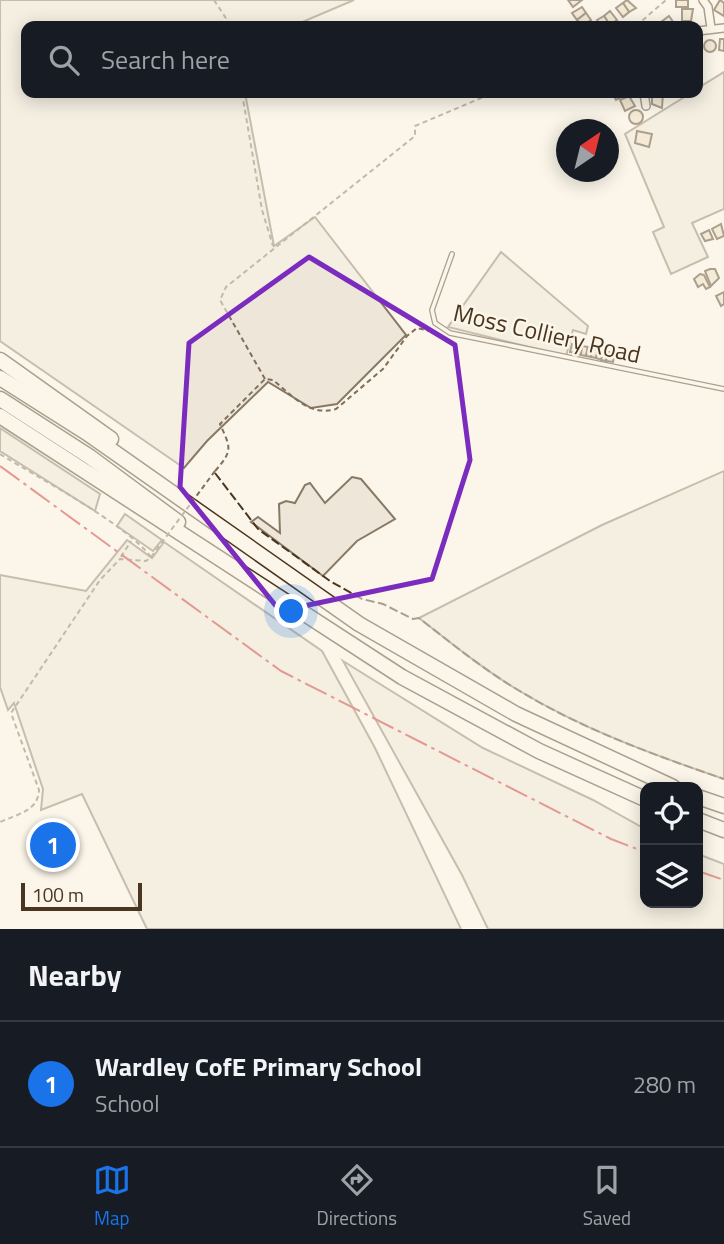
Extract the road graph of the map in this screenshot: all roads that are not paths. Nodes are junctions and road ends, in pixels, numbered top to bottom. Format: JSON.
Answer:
{"nodes":[{"id":1,"x":703,"y":0,"type":"edge"},
{"id":2,"x":711,"y":28,"type":"junction"},
{"id":3,"x":724,"y":28,"type":"edge"},
{"id":4,"x":703,"y":30,"type":"edge"},
{"id":5,"x":645,"y":98,"type":"edge"},
{"id":6,"x":646,"y":106,"type":"dead end"},
{"id":7,"x":452,"y":254,"type":"dead end"},
{"id":8,"x":0,"y":360,"type":"edge"},
{"id":9,"x":0,"y":378,"type":"edge"},
{"id":10,"x":724,"y":389,"type":"edge"},
{"id":11,"x":0,"y":399,"type":"edge"},
{"id":12,"x":0,"y":416,"type":"edge"},
{"id":13,"x":170,"y":491,"type":"junction"},
{"id":14,"x":228,"y":562,"type":"junction"},
{"id":15,"x":662,"y":782,"type":"edge"},
{"id":16,"x":640,"y":797,"type":"edge"},
{"id":17,"x":703,"y":799,"type":"edge"},
{"id":18,"x":724,"y":806,"type":"edge"},
{"id":19,"x":703,"y":822,"type":"edge"},
{"id":20,"x":724,"y":830,"type":"edge"}],
"edges":[{"from":1,"to":2,"type":"street"},
{"from":2,"to":3,"type":"street"},
{"from":2,"to":4,"type":"street"},
{"from":5,"to":6,"type":"street"},
{"from":7,"to":10,"type":"lane","name":"Moss Colliery Road"},
{"from":8,"to":13,"type":"highway"},
{"from":9,"to":13,"type":"highway"},
{"from":11,"to":14,"type":"highway"},
{"from":12,"to":14,"type":"highway"},
{"from":13,"to":15,"type":"highway"},
{"from":14,"to":16,"type":"highway"},
{"from":17,"to":18,"type":"highway"},
{"from":19,"to":20,"type":"highway"}]}
